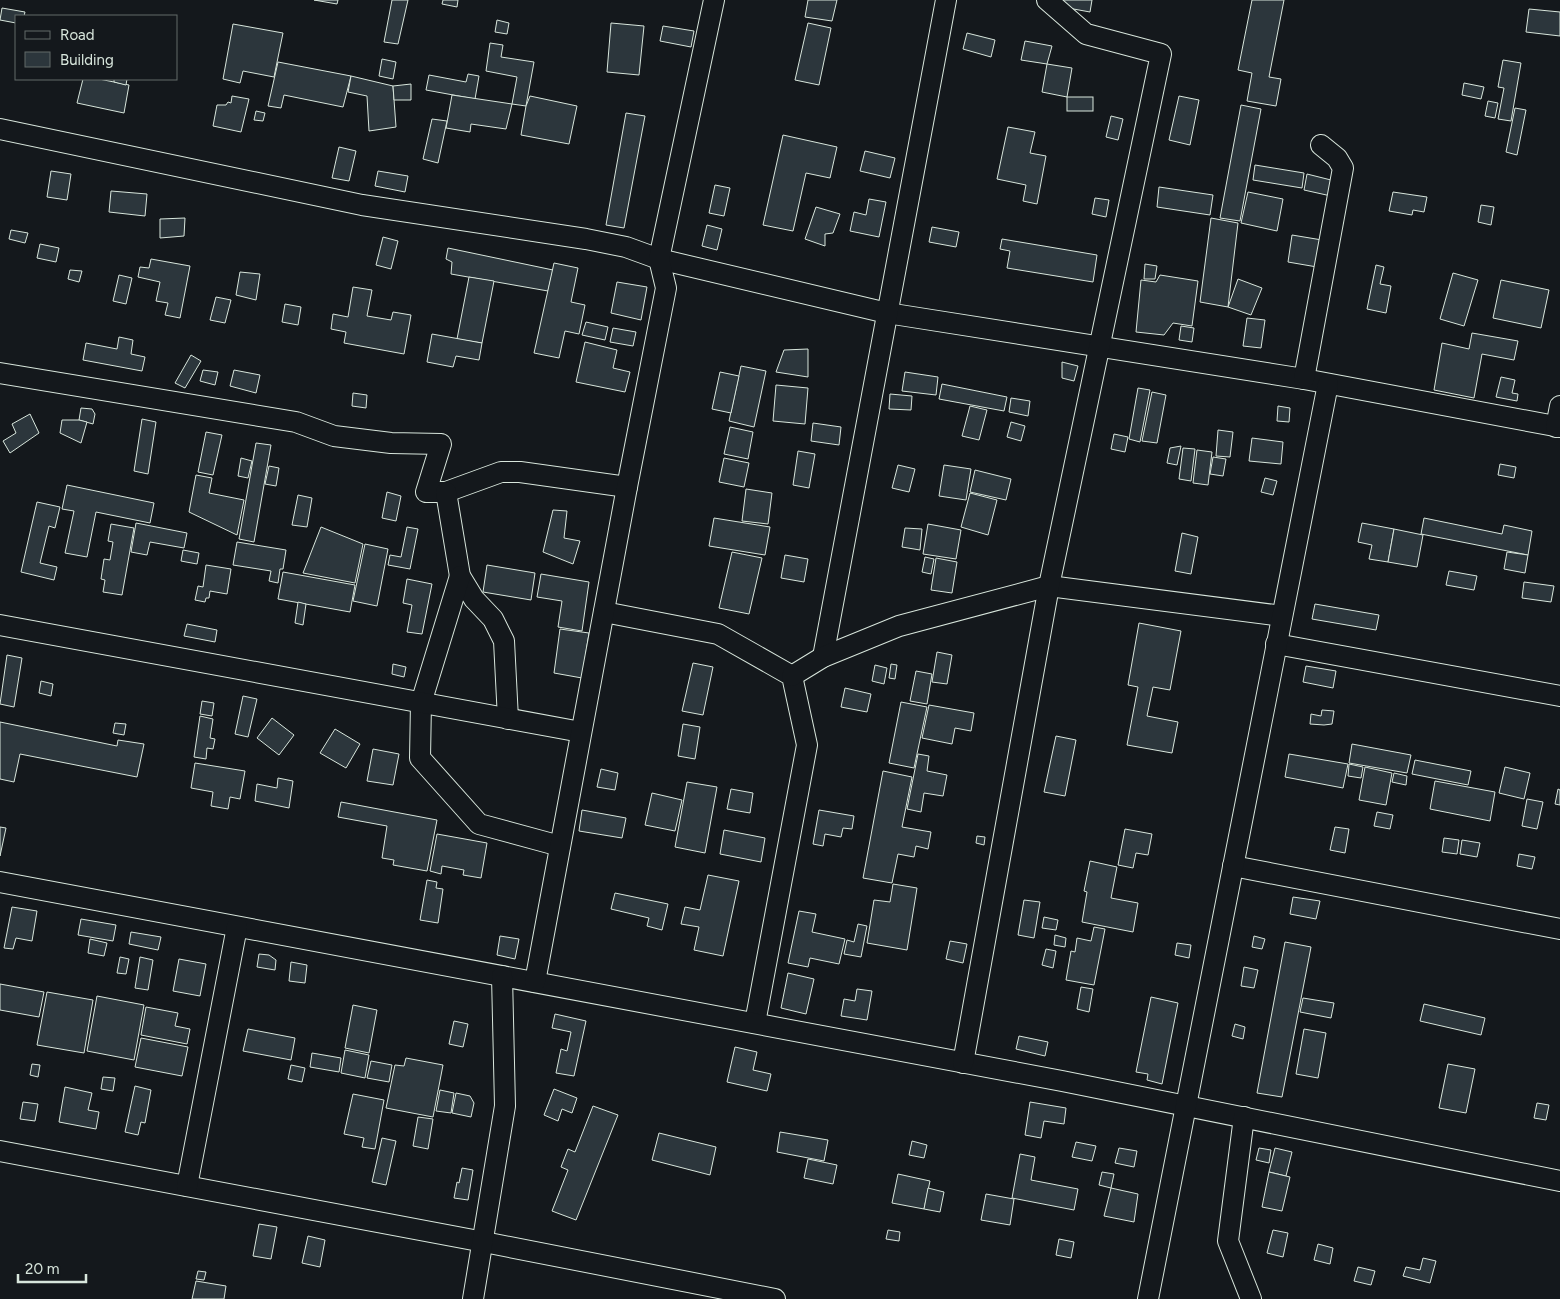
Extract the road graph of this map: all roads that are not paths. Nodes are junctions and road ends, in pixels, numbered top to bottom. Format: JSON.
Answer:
{"nodes":[{"id":1,"x":714,"y":0,"type":"edge"},
{"id":2,"x":946,"y":0,"type":"edge"},
{"id":3,"x":1047,"y":0,"type":"edge"},
{"id":4,"x":0,"y":129,"type":"edge"},
{"id":5,"x":1321,"y":145,"type":"dead end"},
{"id":6,"x":659,"y":259,"type":"junction"},
{"id":7,"x":887,"y":313,"type":"junction"},
{"id":8,"x":1099,"y":346,"type":"junction"},
{"id":9,"x":0,"y":373,"type":"edge"},
{"id":10,"x":1304,"y":379,"type":"junction"},
{"id":11,"x":1328,"y":384,"type":"junction"},
{"id":12,"x":1560,"y":406,"type":"edge"},
{"id":13,"x":1558,"y":427,"type":"edge"},
{"id":14,"x":627,"y":487,"type":"junction"},
{"id":15,"x":446,"y":492,"type":"junction"},
{"id":16,"x":460,"y":576,"type":"junction"},
{"id":17,"x":1049,"y":586,"type":"junction"},
{"id":18,"x":604,"y":612,"type":"junction"},
{"id":19,"x":1282,"y":616,"type":"junction"},
{"id":20,"x":0,"y":625,"type":"edge"},
{"id":21,"x":1276,"y":644,"type":"junction"},
{"id":22,"x":823,"y":657,"type":"junction"},
{"id":23,"x":792,"y":676,"type":"junction"},
{"id":24,"x":1560,"y":696,"type":"edge"},
{"id":25,"x":422,"y":702,"type":"junction"},
{"id":26,"x":508,"y":719,"type":"junction"},
{"id":27,"x":581,"y":732,"type":"junction"},
{"id":28,"x":560,"y":846,"type":"junction"},
{"id":29,"x":1233,"y":866,"type":"junction"},
{"id":30,"x":0,"y":882,"type":"edge"},
{"id":31,"x":237,"y":927,"type":"junction"},
{"id":32,"x":1560,"y":929,"type":"edge"},
{"id":33,"x":502,"y":976,"type":"junction"},
{"id":34,"x":535,"y":982,"type":"junction"},
{"id":35,"x":755,"y":1023,"type":"junction"},
{"id":36,"x":963,"y":1063,"type":"junction"},
{"id":37,"x":1186,"y":1106,"type":"junction"},
{"id":38,"x":1244,"y":1117,"type":"junction"},
{"id":39,"x":0,"y":1151,"type":"edge"},
{"id":40,"x":1560,"y":1181,"type":"edge"},
{"id":41,"x":187,"y":1186,"type":"junction"},
{"id":42,"x":484,"y":1242,"type":"junction"},
{"id":43,"x":474,"y":1299,"type":"edge"},
{"id":44,"x":775,"y":1299,"type":"edge"},
{"id":45,"x":1148,"y":1299,"type":"edge"},
{"id":46,"x":1251,"y":1299,"type":"edge"}],
"edges":[{"from":1,"to":6,"type":"street"},
{"from":2,"to":7,"type":"street"},
{"from":3,"to":8,"type":"street"},
{"from":4,"to":6,"type":"street"},
{"from":5,"to":10,"type":"street"},
{"from":6,"to":7,"type":"street"},
{"from":6,"to":14,"type":"street"},
{"from":7,"to":8,"type":"street"},
{"from":7,"to":22,"type":"street"},
{"from":8,"to":10,"type":"street"},
{"from":8,"to":17,"type":"street"},
{"from":9,"to":15,"type":"street"},
{"from":10,"to":11,"type":"street"},
{"from":11,"to":13,"type":"street"},
{"from":11,"to":19,"type":"street"},
{"from":12,"to":13,"type":"street"},
{"from":14,"to":15,"type":"street"},
{"from":14,"to":18,"type":"street"},
{"from":15,"to":16,"type":"street"},
{"from":16,"to":25,"type":"street"},
{"from":16,"to":26,"type":"street"},
{"from":17,"to":19,"type":"street"},
{"from":17,"to":22,"type":"street"},
{"from":17,"to":36,"type":"street"},
{"from":18,"to":23,"type":"street"},
{"from":18,"to":27,"type":"street"},
{"from":19,"to":21,"type":"street"},
{"from":20,"to":25,"type":"street"},
{"from":21,"to":24,"type":"street"},
{"from":21,"to":29,"type":"street"},
{"from":22,"to":23,"type":"street"},
{"from":23,"to":35,"type":"street"},
{"from":25,"to":26,"type":"street"},
{"from":25,"to":28,"type":"street"},
{"from":26,"to":27,"type":"street"},
{"from":27,"to":28,"type":"street"},
{"from":28,"to":34,"type":"street"},
{"from":29,"to":32,"type":"street"},
{"from":29,"to":37,"type":"street"},
{"from":30,"to":31,"type":"street"},
{"from":31,"to":33,"type":"street"},
{"from":31,"to":41,"type":"street"},
{"from":33,"to":34,"type":"street"},
{"from":33,"to":42,"type":"street"},
{"from":34,"to":35,"type":"street"},
{"from":35,"to":36,"type":"street"},
{"from":36,"to":37,"type":"street"},
{"from":37,"to":38,"type":"street"},
{"from":37,"to":45,"type":"street"},
{"from":38,"to":40,"type":"street"},
{"from":38,"to":46,"type":"street"},
{"from":39,"to":41,"type":"street"},
{"from":41,"to":42,"type":"street"},
{"from":42,"to":43,"type":"street"},
{"from":42,"to":44,"type":"street"}]}
